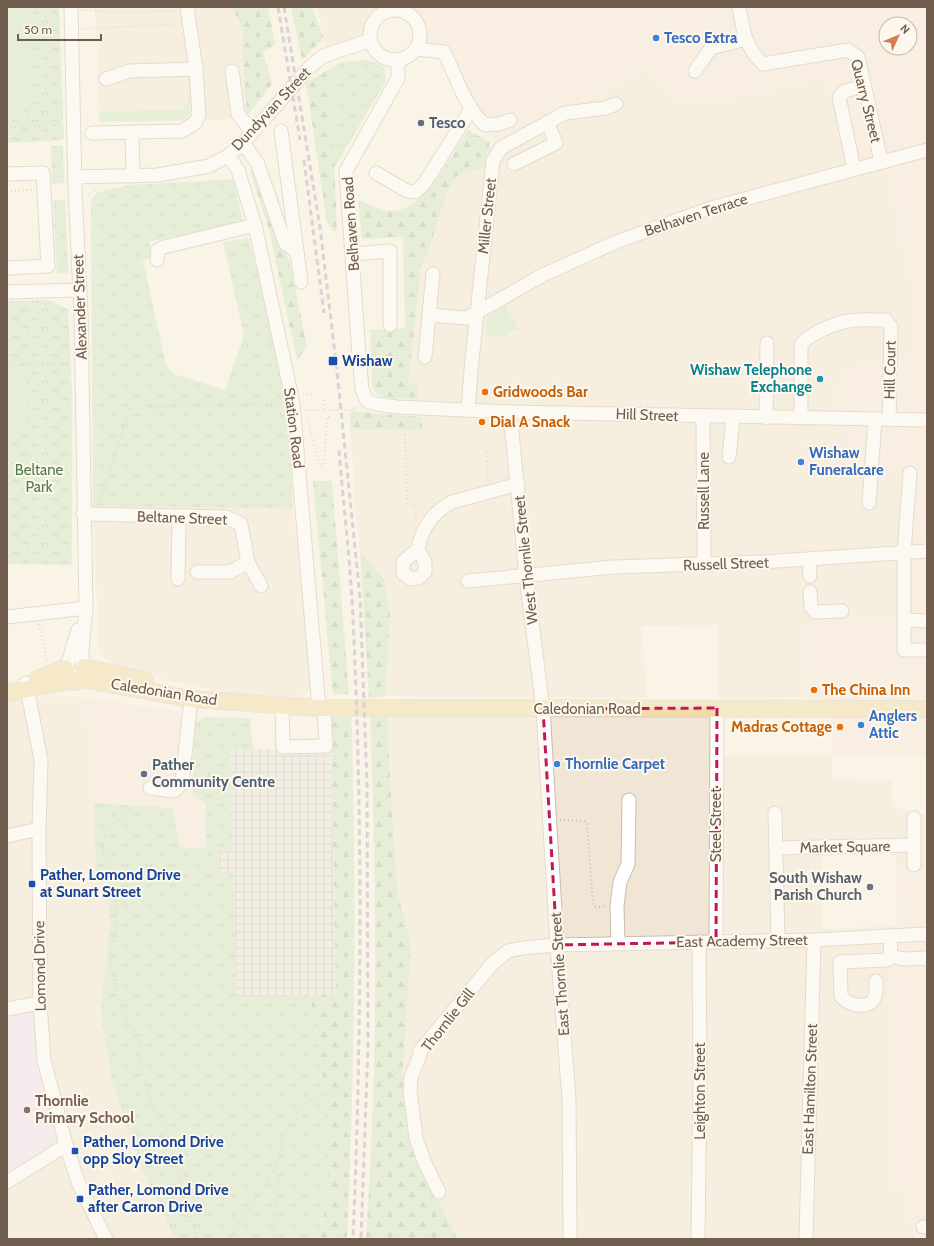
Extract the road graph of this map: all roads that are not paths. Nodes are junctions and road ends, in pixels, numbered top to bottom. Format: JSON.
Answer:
{"nodes":[{"id":1,"x":739,"y":7,"type":"edge"},
{"id":2,"x":71,"y":9,"type":"edge"},
{"id":3,"x":188,"y":9,"type":"edge"},
{"id":4,"x":406,"y":9,"type":"edge"},
{"id":5,"x":378,"y":11,"type":"edge"},
{"id":6,"x":746,"y":39,"type":"junction"},
{"id":7,"x":371,"y":40,"type":"junction"},
{"id":8,"x":416,"y":49,"type":"junction"},
{"id":9,"x":398,"y":60,"type":"junction"},
{"id":10,"x":196,"y":69,"type":"junction"},
{"id":11,"x":232,"y":71,"type":"dead end"},
{"id":12,"x":695,"y":71,"type":"dead end"},
{"id":13,"x":106,"y":79,"type":"dead end"},
{"id":14,"x":864,"y":86,"type":"junction"},
{"id":15,"x":616,"y":104,"type":"dead end"},
{"id":16,"x":471,"y":109,"type":"junction"},
{"id":17,"x":510,"y":120,"type":"dead end"},
{"id":18,"x":547,"y":122,"type":"junction"},
{"id":19,"x":281,"y":131,"type":"dead end"},
{"id":20,"x":252,"y":132,"type":"junction"},
{"id":21,"x":92,"y":133,"type":"dead end"},
{"id":22,"x":132,"y":133,"type":"junction"},
{"id":23,"x":243,"y":143,"type":"junction"},
{"id":24,"x":927,"y":150,"type":"edge"},
{"id":25,"x":228,"y":156,"type":"junction"},
{"id":26,"x":881,"y":161,"type":"junction"},
{"id":27,"x":514,"y":164,"type":"dead end"},
{"id":28,"x":854,"y":169,"type":"junction"},
{"id":29,"x":376,"y":173,"type":"dead end"},
{"id":30,"x":7,"y":174,"type":"edge"},
{"id":31,"x":133,"y":176,"type":"junction"},
{"id":32,"x":75,"y":177,"type":"junction"},
{"id":33,"x":255,"y":225,"type":"junction"},
{"id":34,"x":296,"y":252,"type":"junction"},
{"id":35,"x":352,"y":254,"type":"junction"},
{"id":36,"x":157,"y":260,"type":"dead end"},
{"id":37,"x":7,"y":268,"type":"edge"},
{"id":38,"x":433,"y":274,"type":"dead end"},
{"id":39,"x":301,"y":282,"type":"dead end"},
{"id":40,"x":80,"y":290,"type":"junction"},
{"id":41,"x":7,"y":292,"type":"edge"},
{"id":42,"x":477,"y":312,"type":"junction"},
{"id":43,"x":429,"y":314,"type":"junction"},
{"id":44,"x":390,"y":325,"type":"dead end"},
{"id":45,"x":767,"y":343,"type":"dead end"},
{"id":46,"x":425,"y":357,"type":"dead end"},
{"id":47,"x":367,"y":401,"type":"joint"},
{"id":48,"x":468,"y":410,"type":"junction"},
{"id":49,"x":510,"y":412,"type":"junction"},
{"id":50,"x":703,"y":417,"type":"junction"},
{"id":51,"x":733,"y":417,"type":"junction"},
{"id":52,"x":766,"y":418,"type":"junction"},
{"id":53,"x":801,"y":418,"type":"junction"},
{"id":54,"x":875,"y":420,"type":"junction"},
{"id":55,"x":889,"y":420,"type":"junction"},
{"id":56,"x":927,"y":420,"type":"edge"},
{"id":57,"x":729,"y":456,"type":"dead end"},
{"id":58,"x":910,"y":473,"type":"dead end"},
{"id":59,"x":518,"y":484,"type":"junction"},
{"id":60,"x":868,"y":503,"type":"dead end"},
{"id":61,"x":90,"y":515,"type":"junction"},
{"id":62,"x":179,"y":518,"type":"junction"},
{"id":63,"x":418,"y":549,"type":"dead end"},
{"id":64,"x":927,"y":551,"type":"edge"},
{"id":65,"x":904,"y":552,"type":"junction"},
{"id":66,"x":809,"y":560,"type":"junction"},
{"id":67,"x":248,"y":562,"type":"junction"},
{"id":68,"x":704,"y":565,"type":"junction"},
{"id":69,"x":197,"y":572,"type":"dead end"},
{"id":70,"x":526,"y":576,"type":"junction"},
{"id":71,"x":810,"y":576,"type":"dead end"},
{"id":72,"x":178,"y":579,"type":"dead end"},
{"id":73,"x":468,"y":581,"type":"dead end"},
{"id":74,"x":261,"y":586,"type":"dead end"},
{"id":75,"x":810,"y":592,"type":"dead end"},
{"id":76,"x":86,"y":608,"type":"junction"},
{"id":77,"x":842,"y":611,"type":"dead end"},
{"id":78,"x":7,"y":617,"type":"edge"},
{"id":79,"x":904,"y":620,"type":"junction"},
{"id":80,"x":927,"y":621,"type":"edge"},
{"id":81,"x":927,"y":650,"type":"edge"},
{"id":82,"x":75,"y":671,"type":"junction"},
{"id":83,"x":7,"y":686,"type":"edge"},
{"id":84,"x":27,"y":686,"type":"junction"},
{"id":85,"x":7,"y":693,"type":"edge"},
{"id":86,"x":191,"y":699,"type":"junction"},
{"id":87,"x":247,"y":703,"type":"junction"},
{"id":88,"x":282,"y":706,"type":"junction"},
{"id":89,"x":322,"y":708,"type":"junction"},
{"id":90,"x":717,"y":708,"type":"junction"},
{"id":91,"x":543,"y":709,"type":"junction"},
{"id":92,"x":927,"y":709,"type":"edge"},
{"id":93,"x":150,"y":788,"type":"dead end"},
{"id":94,"x":629,"y":800,"type":"dead end"},
{"id":95,"x":775,"y":813,"type":"dead end"},
{"id":96,"x":914,"y":818,"type":"dead end"},
{"id":97,"x":39,"y":829,"type":"junction"},
{"id":98,"x":7,"y":836,"type":"edge"},
{"id":99,"x":913,"y":846,"type":"junction"},
{"id":100,"x":776,"y":848,"type":"junction"},
{"id":101,"x":914,"y":865,"type":"dead end"},
{"id":102,"x":927,"y":934,"type":"edge"},
{"id":103,"x":891,"y":937,"type":"junction"},
{"id":104,"x":814,"y":940,"type":"junction"},
{"id":105,"x":778,"y":941,"type":"junction"},
{"id":106,"x":699,"y":942,"type":"junction"},
{"id":107,"x":716,"y":942,"type":"junction"},
{"id":108,"x":618,"y":943,"type":"junction"},
{"id":109,"x":557,"y":945,"type":"junction"},
{"id":110,"x":890,"y":956,"type":"junction"},
{"id":111,"x":927,"y":958,"type":"edge"},
{"id":112,"x":876,"y":980,"type":"dead end"},
{"id":113,"x":40,"y":1003,"type":"junction"},
{"id":114,"x":7,"y":1009,"type":"edge"},
{"id":115,"x":66,"y":1145,"type":"junction"},
{"id":116,"x":7,"y":1182,"type":"edge"},
{"id":117,"x":439,"y":1192,"type":"dead end"},
{"id":118,"x":106,"y":1239,"type":"edge"},
{"id":119,"x":570,"y":1239,"type":"edge"},
{"id":120,"x":698,"y":1239,"type":"edge"},
{"id":121,"x":806,"y":1239,"type":"edge"}],
"edges":[{"from":1,"to":6,"type":"street","name":"Quarry Street"},
{"from":2,"to":32,"type":"street","name":"Alexander Street"},
{"from":3,"to":10,"type":"street"},
{"from":4,"to":5,"type":"street"},
{"from":4,"to":8,"type":"street"},
{"from":5,"to":7,"type":"street"},
{"from":6,"to":12,"type":"street"},
{"from":6,"to":14,"type":"street","name":"Quarry Street"},
{"from":7,"to":9,"type":"street"},
{"from":7,"to":20,"type":"street","name":"Dundyvan Street"},
{"from":8,"to":9,"type":"street"},
{"from":8,"to":16,"type":"street"},
{"from":9,"to":35,"type":"street","name":"Belhaven Road"},
{"from":10,"to":13,"type":"street"},
{"from":10,"to":22,"type":"street"},
{"from":11,"to":20,"type":"street"},
{"from":14,"to":26,"type":"street","name":"Quarry Street"},
{"from":14,"to":28,"type":"street"},
{"from":15,"to":18,"type":"street","name":"Miller Street"},
{"from":16,"to":17,"type":"street"},
{"from":16,"to":29,"type":"street"},
{"from":18,"to":27,"type":"street"},
{"from":18,"to":42,"type":"street","name":"Miller Street"},
{"from":19,"to":34,"type":"street"},
{"from":20,"to":23,"type":"street","name":"Dundyvan Street"},
{"from":21,"to":22,"type":"street"},
{"from":22,"to":31,"type":"street"},
{"from":23,"to":25,"type":"street","name":"Dundyvan Street"},
{"from":23,"to":34,"type":"street"},
{"from":24,"to":26,"type":"street","name":"Belhaven Terrace"},
{"from":25,"to":31,"type":"street","name":"Dundyvan Street"},
{"from":25,"to":33,"type":"street","name":"Station Road"},
{"from":26,"to":28,"type":"street","name":"Belhaven Terrace"},
{"from":28,"to":42,"type":"street","name":"Belhaven Terrace"},
{"from":30,"to":37,"type":"street"},
{"from":31,"to":32,"type":"street","name":"Dundyvan Street"},
{"from":32,"to":40,"type":"street","name":"Alexander Street"},
{"from":33,"to":36,"type":"street"},
{"from":33,"to":89,"type":"street","name":"Station Road"},
{"from":34,"to":39,"type":"street"},
{"from":35,"to":44,"type":"street"},
{"from":35,"to":47,"type":"street","name":"Belhaven Road"},
{"from":38,"to":43,"type":"street"},
{"from":40,"to":41,"type":"street"},
{"from":40,"to":61,"type":"street","name":"Alexander Street"},
{"from":42,"to":43,"type":"street","name":"Belhaven Terrace"},
{"from":42,"to":48,"type":"street","name":"Miller Street"},
{"from":43,"to":46,"type":"street"},
{"from":45,"to":52,"type":"street"},
{"from":47,"to":48,"type":"street","name":"Hill Street"},
{"from":48,"to":49,"type":"street","name":"Hill Street"},
{"from":49,"to":50,"type":"street","name":"Hill Street"},
{"from":49,"to":59,"type":"street","name":"West Thornlie Street"},
{"from":50,"to":51,"type":"street","name":"Hill Street"},
{"from":50,"to":68,"type":"street","name":"Russell Lane"},
{"from":51,"to":52,"type":"street","name":"Hill Street"},
{"from":51,"to":57,"type":"street"},
{"from":52,"to":53,"type":"street","name":"Hill Street"},
{"from":53,"to":54,"type":"street","name":"Hill Street"},
{"from":53,"to":55,"type":"street","name":"Hill Court"},
{"from":54,"to":55,"type":"street","name":"Hill Street"},
{"from":54,"to":60,"type":"street"},
{"from":55,"to":56,"type":"street","name":"Hill Street"},
{"from":58,"to":65,"type":"street"},
{"from":59,"to":63,"type":"street"},
{"from":59,"to":70,"type":"street","name":"West Thornlie Street"},
{"from":61,"to":62,"type":"street","name":"Beltane Street"},
{"from":61,"to":76,"type":"street","name":"Alexander Street"},
{"from":62,"to":67,"type":"street","name":"Beltane Street"},
{"from":62,"to":72,"type":"street"},
{"from":64,"to":65,"type":"street","name":"Russell Street"},
{"from":65,"to":66,"type":"street","name":"Russell Street"},
{"from":65,"to":79,"type":"street"},
{"from":66,"to":68,"type":"street","name":"Russell Street"},
{"from":66,"to":71,"type":"street"},
{"from":67,"to":69,"type":"street"},
{"from":67,"to":74,"type":"street","name":"Beltane Street"},
{"from":68,"to":70,"type":"street","name":"Russell Street"},
{"from":70,"to":73,"type":"street","name":"Russell Street"},
{"from":70,"to":91,"type":"street","name":"West Thornlie Street"},
{"from":75,"to":77,"type":"street"},
{"from":76,"to":78,"type":"street"},
{"from":76,"to":82,"type":"street","name":"Alexander Street"},
{"from":79,"to":80,"type":"street"},
{"from":79,"to":81,"type":"street"},
{"from":82,"to":84,"type":"main road","name":"Caledonian Road"},
{"from":82,"to":84,"type":"main road","name":"Caledonian Road"},
{"from":82,"to":86,"type":"main road","name":"Caledonian Road"},
{"from":82,"to":87,"type":"main road","name":"Caledonian Road"},
{"from":83,"to":84,"type":"main road","name":"Caledonian Road"},
{"from":84,"to":85,"type":"main road","name":"Caledonian Road"},
{"from":84,"to":97,"type":"street","name":"Lomond Drive"},
{"from":86,"to":87,"type":"main road","name":"Caledonian Road"},
{"from":86,"to":93,"type":"street"},
{"from":87,"to":88,"type":"main road","name":"Caledonian Road"},
{"from":88,"to":89,"type":"main road","name":"Caledonian Road"},
{"from":88,"to":89,"type":"street","name":"Station Road"},
{"from":89,"to":91,"type":"main road","name":"Caledonian Road"},
{"from":90,"to":91,"type":"main road","name":"Caledonian Road"},
{"from":90,"to":92,"type":"main road","name":"Caledonian Road"},
{"from":90,"to":107,"type":"street","name":"Steel Street"},
{"from":91,"to":109,"type":"street","name":"East Thornlie Street"},
{"from":94,"to":108,"type":"street"},
{"from":95,"to":100,"type":"street"},
{"from":96,"to":99,"type":"street"},
{"from":97,"to":98,"type":"street"},
{"from":97,"to":113,"type":"street","name":"Lomond Drive"},
{"from":99,"to":100,"type":"street","name":"Market Square"},
{"from":99,"to":101,"type":"street"},
{"from":100,"to":105,"type":"street"},
{"from":102,"to":103,"type":"street","name":"East Academy Street"},
{"from":103,"to":104,"type":"street","name":"East Academy Street"},
{"from":103,"to":110,"type":"street"},
{"from":104,"to":105,"type":"street","name":"East Academy Street"},
{"from":104,"to":121,"type":"street","name":"East Hamilton Street"},
{"from":105,"to":107,"type":"street","name":"East Academy Street"},
{"from":106,"to":107,"type":"street","name":"East Academy Street"},
{"from":106,"to":108,"type":"street","name":"East Academy Street"},
{"from":106,"to":120,"type":"street","name":"Leighton Street"},
{"from":108,"to":109,"type":"street","name":"East Academy Street"},
{"from":109,"to":117,"type":"street","name":"Thornlie Gill"},
{"from":109,"to":119,"type":"street","name":"East Thornlie Street"},
{"from":110,"to":111,"type":"street"},
{"from":110,"to":112,"type":"street"},
{"from":113,"to":114,"type":"street"},
{"from":113,"to":115,"type":"street","name":"Lomond Drive"},
{"from":115,"to":116,"type":"street"},
{"from":115,"to":118,"type":"street","name":"Lomond Drive"}]}
